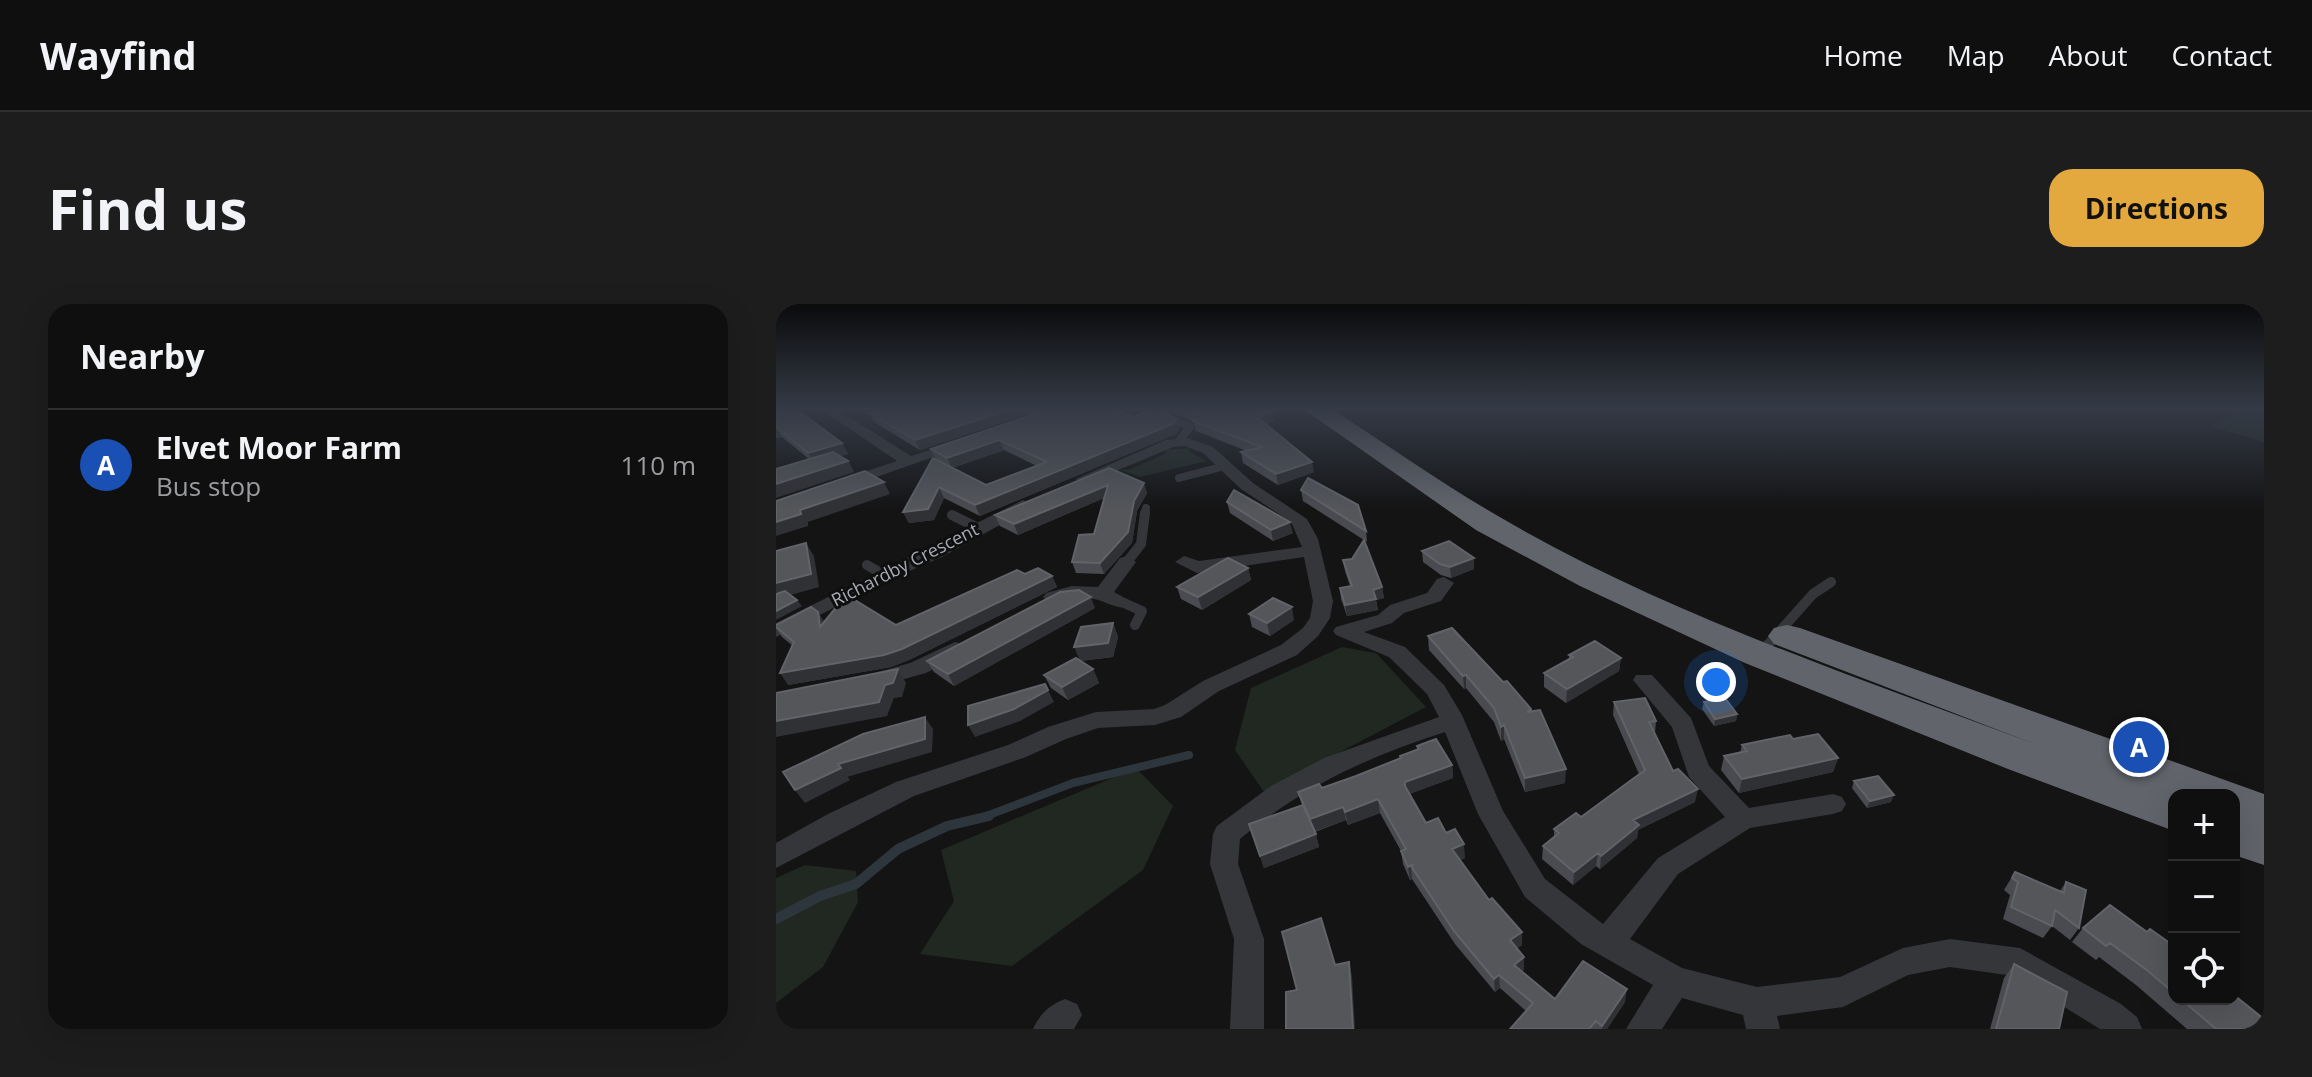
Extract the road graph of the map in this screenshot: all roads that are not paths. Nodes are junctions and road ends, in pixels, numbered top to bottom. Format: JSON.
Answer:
{"nodes":[{"id":1,"x":883,"y":442,"type":"edge"},
{"id":2,"x":968,"y":442,"type":"edge"},
{"id":3,"x":1177,"y":442,"type":"edge"},
{"id":4,"x":1182,"y":442,"type":"edge"},
{"id":5,"x":1365,"y":442,"type":"edge"},
{"id":6,"x":1406,"y":442,"type":"edge"},
{"id":7,"x":909,"y":462,"type":"junction"},
{"id":8,"x":1225,"y":466,"type":"junction"},
{"id":9,"x":1179,"y":478,"type":"dead end"},
{"id":10,"x":1068,"y":486,"type":"edge"},
{"id":11,"x":835,"y":487,"type":"edge"},
{"id":12,"x":1040,"y":498,"type":"edge"},
{"id":13,"x":1146,"y":508,"type":"dead end"},
{"id":14,"x":952,"y":515,"type":"dead end"},
{"id":15,"x":978,"y":528,"type":"junction"},
{"id":16,"x":1311,"y":551,"type":"junction"},
{"id":17,"x":1127,"y":562,"type":"joint"},
{"id":18,"x":867,"y":565,"type":"dead end"},
{"id":19,"x":1189,"y":569,"type":"dead end"},
{"id":20,"x":884,"y":575,"type":"junction"},
{"id":21,"x":1831,"y":582,"type":"dead end"},
{"id":22,"x":1444,"y":583,"type":"dead end"},
{"id":23,"x":1104,"y":592,"type":"junction"},
{"id":24,"x":1039,"y":603,"type":"edge"},
{"id":25,"x":1124,"y":603,"type":"joint"},
{"id":26,"x":1135,"y":625,"type":"dead end"},
{"id":27,"x":776,"y":631,"type":"edge"},
{"id":28,"x":1311,"y":632,"type":"junction"},
{"id":29,"x":1346,"y":632,"type":"junction"},
{"id":30,"x":971,"y":640,"type":"edge"},
{"id":31,"x":1769,"y":644,"type":"junction"},
{"id":32,"x":1644,"y":680,"type":"dead end"},
{"id":33,"x":851,"y":684,"type":"edge"},
{"id":34,"x":1452,"y":721,"type":"junction"},
{"id":35,"x":2198,"y":789,"type":"edge"},
{"id":36,"x":1833,"y":804,"type":"dead end"},
{"id":37,"x":2240,"y":804,"type":"edge"},
{"id":38,"x":2168,"y":810,"type":"edge"},
{"id":39,"x":2264,"y":813,"type":"edge"},
{"id":40,"x":1743,"y":819,"type":"junction"},
{"id":41,"x":2240,"y":836,"type":"edge"},
{"id":42,"x":2264,"y":845,"type":"edge"},
{"id":43,"x":776,"y":857,"type":"edge"},
{"id":44,"x":1609,"y":943,"type":"junction"},
{"id":45,"x":1675,"y":981,"type":"junction"},
{"id":46,"x":1760,"y":1016,"type":"edge"},
{"id":47,"x":1247,"y":1029,"type":"edge"},
{"id":48,"x":1643,"y":1029,"type":"edge"},
{"id":49,"x":2125,"y":1029,"type":"edge"}],
"edges":[{"from":1,"to":7,"type":"street"},
{"from":2,"to":7,"type":"street"},
{"from":3,"to":10,"type":"street"},
{"from":4,"to":8,"type":"street"},
{"from":5,"to":31,"type":"highway"},
{"from":6,"to":31,"type":"highway"},
{"from":7,"to":11,"type":"street"},
{"from":8,"to":9,"type":"lane"},
{"from":8,"to":16,"type":"street"},
{"from":12,"to":15,"type":"street","name":"Richardby Crescent"},
{"from":13,"to":17,"type":"lane"},
{"from":14,"to":15,"type":"lane"},
{"from":15,"to":20,"type":"street","name":"Richardby Crescent"},
{"from":16,"to":19,"type":"street"},
{"from":16,"to":28,"type":"street"},
{"from":17,"to":23,"type":"street"},
{"from":18,"to":20,"type":"lane"},
{"from":20,"to":27,"type":"street","name":"Richardby Crescent"},
{"from":21,"to":31,"type":"lane"},
{"from":22,"to":29,"type":"street"},
{"from":23,"to":24,"type":"street"},
{"from":23,"to":25,"type":"street"},
{"from":25,"to":26,"type":"lane"},
{"from":28,"to":29,"type":"street"},
{"from":28,"to":43,"type":"street"},
{"from":29,"to":34,"type":"street"},
{"from":30,"to":33,"type":"street"},
{"from":31,"to":35,"type":"highway"},
{"from":31,"to":38,"type":"highway"},
{"from":32,"to":40,"type":"street"},
{"from":34,"to":44,"type":"street"},
{"from":34,"to":47,"type":"street"},
{"from":36,"to":40,"type":"street"},
{"from":37,"to":39,"type":"highway"},
{"from":40,"to":44,"type":"street"},
{"from":41,"to":42,"type":"highway"},
{"from":44,"to":45,"type":"street"},
{"from":45,"to":46,"type":"street"},
{"from":45,"to":48,"type":"street"},
{"from":46,"to":49,"type":"street"}]}
